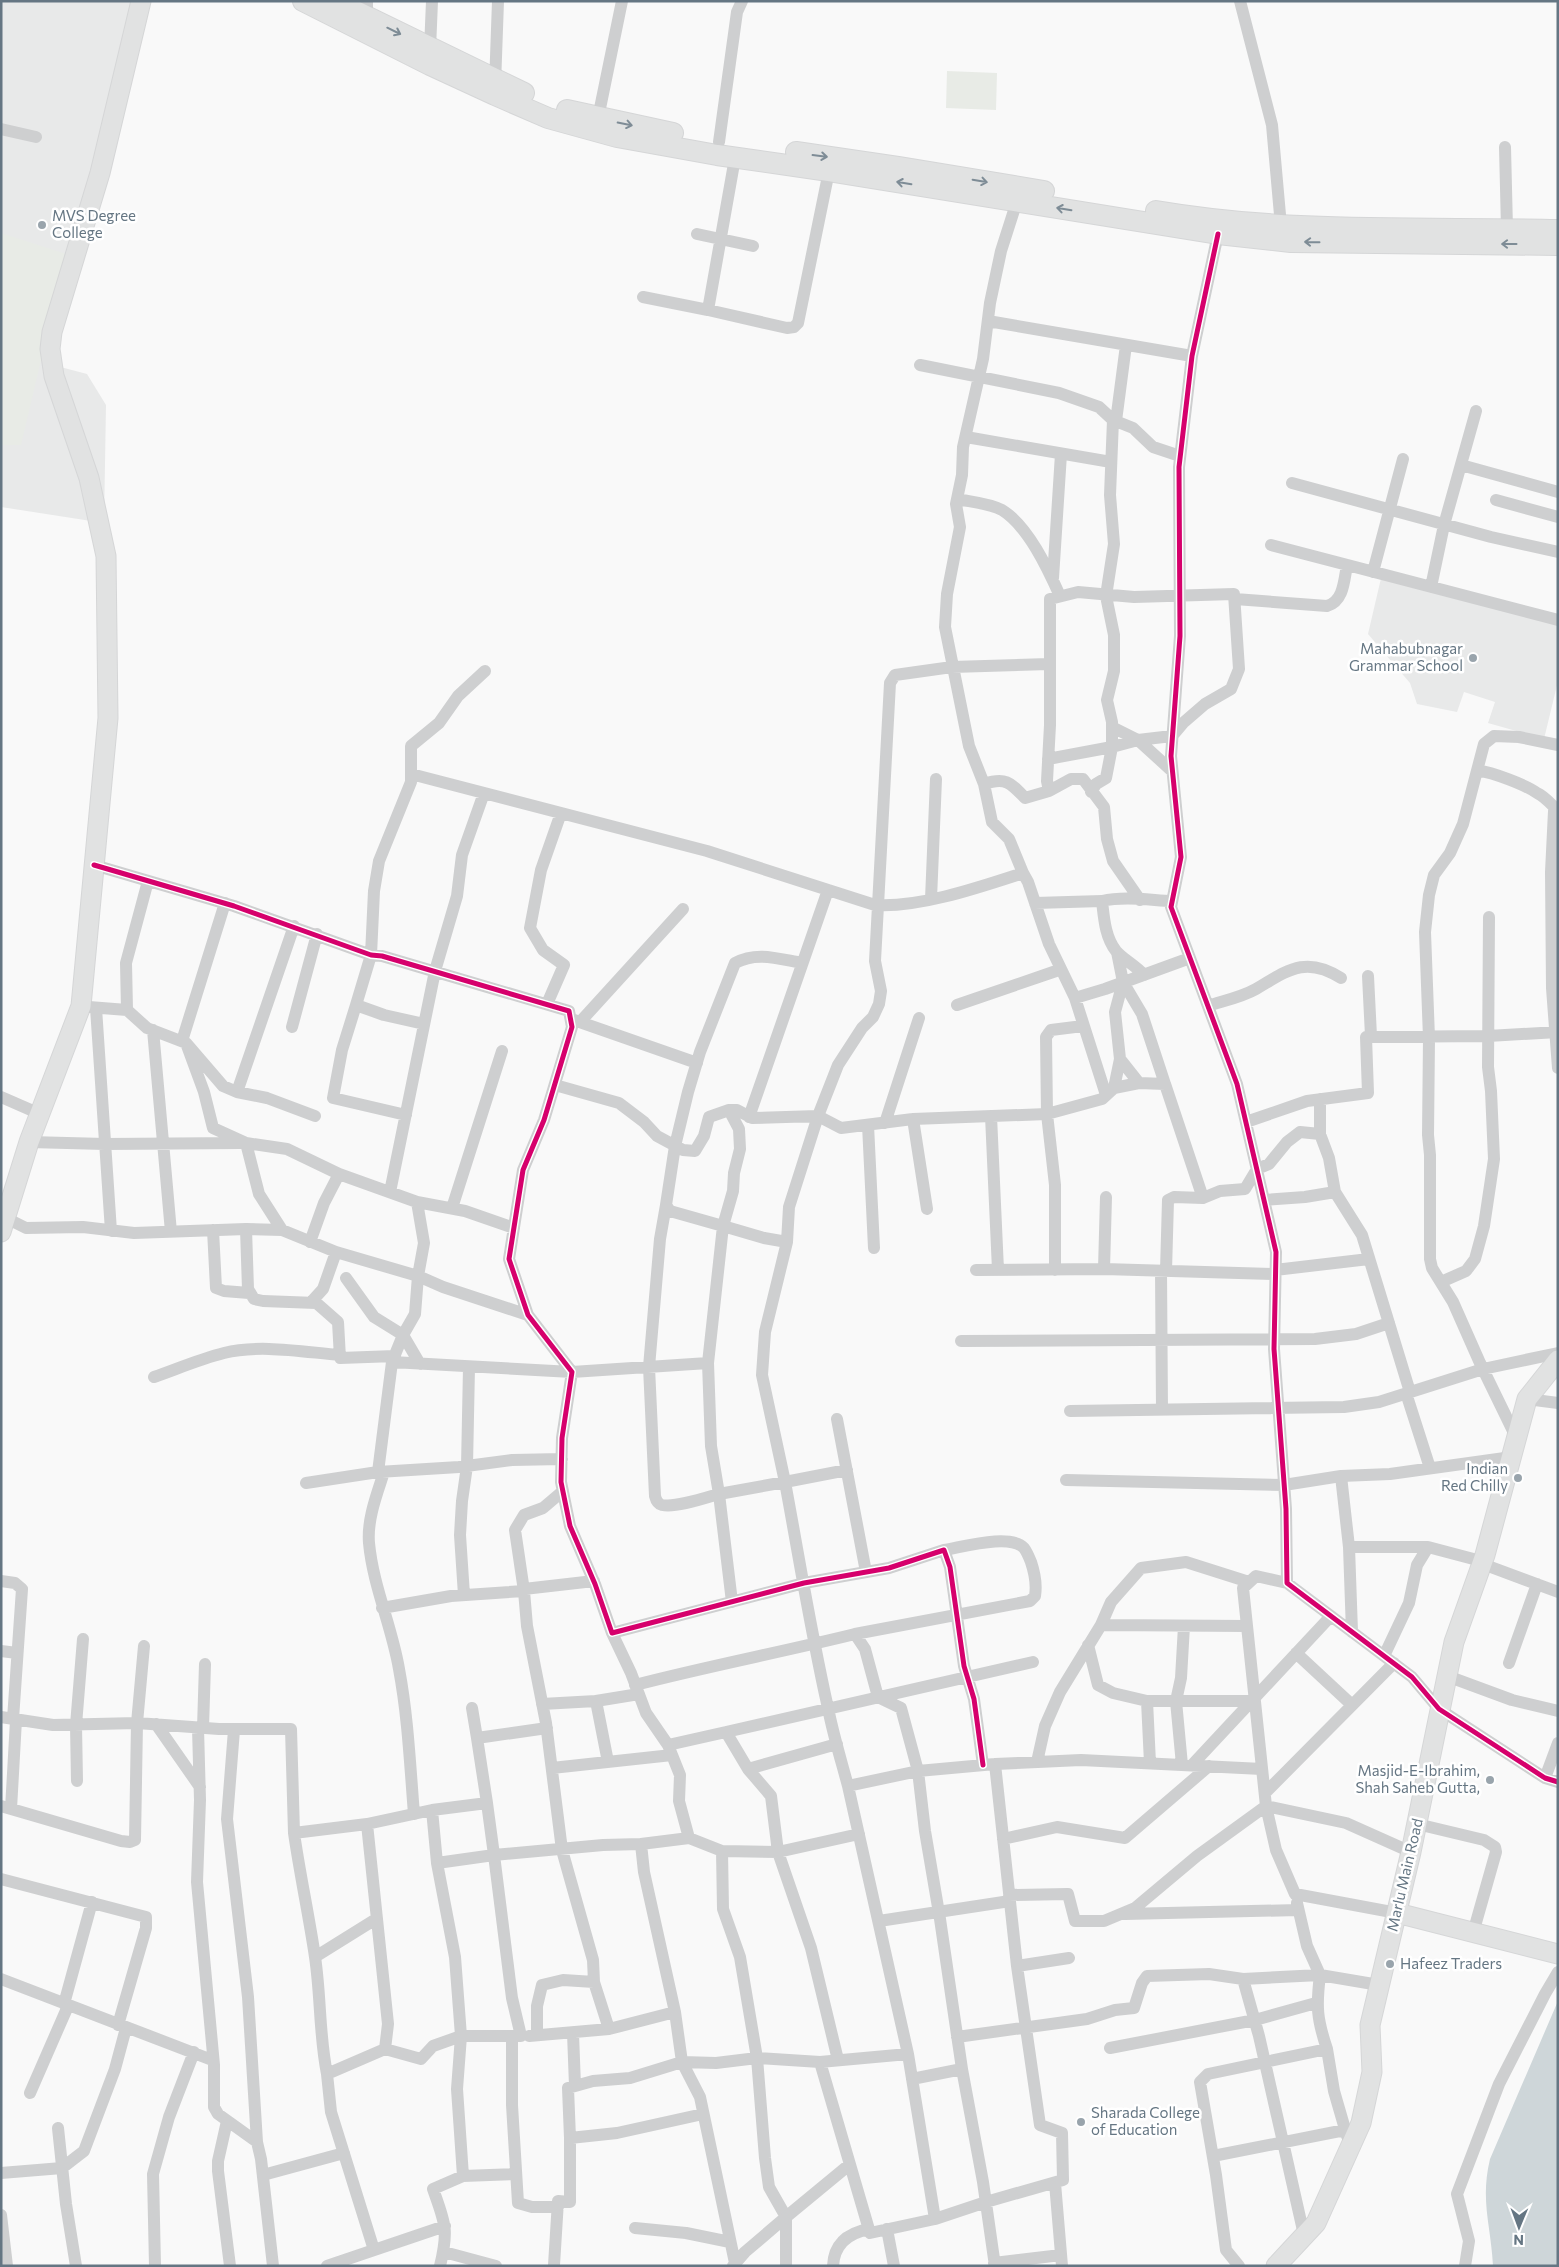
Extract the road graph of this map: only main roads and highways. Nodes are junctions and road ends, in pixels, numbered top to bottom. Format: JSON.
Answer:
{"nodes":[{"id":1,"x":304,"y":1,"type":"edge"},
{"id":2,"x":335,"y":1,"type":"edge"},
{"id":3,"x":367,"y":18,"type":"edge"},
{"id":4,"x":495,"y":88,"type":"junction"},
{"id":5,"x":596,"y":125,"type":"junction"},
{"id":6,"x":1558,"y":230,"type":"edge"},
{"id":7,"x":1558,"y":245,"type":"edge"}],
"edges":[{"from":1,"to":3,"type":"main road"},
{"from":2,"to":3,"type":"main road"},
{"from":3,"to":4,"type":"main road"},
{"from":3,"to":4,"type":"main road","one_way":true},
{"from":4,"to":5,"type":"main road"},
{"from":5,"to":6,"type":"main road","one_way":true},
{"from":7,"to":5,"type":"main road","one_way":true}]}
